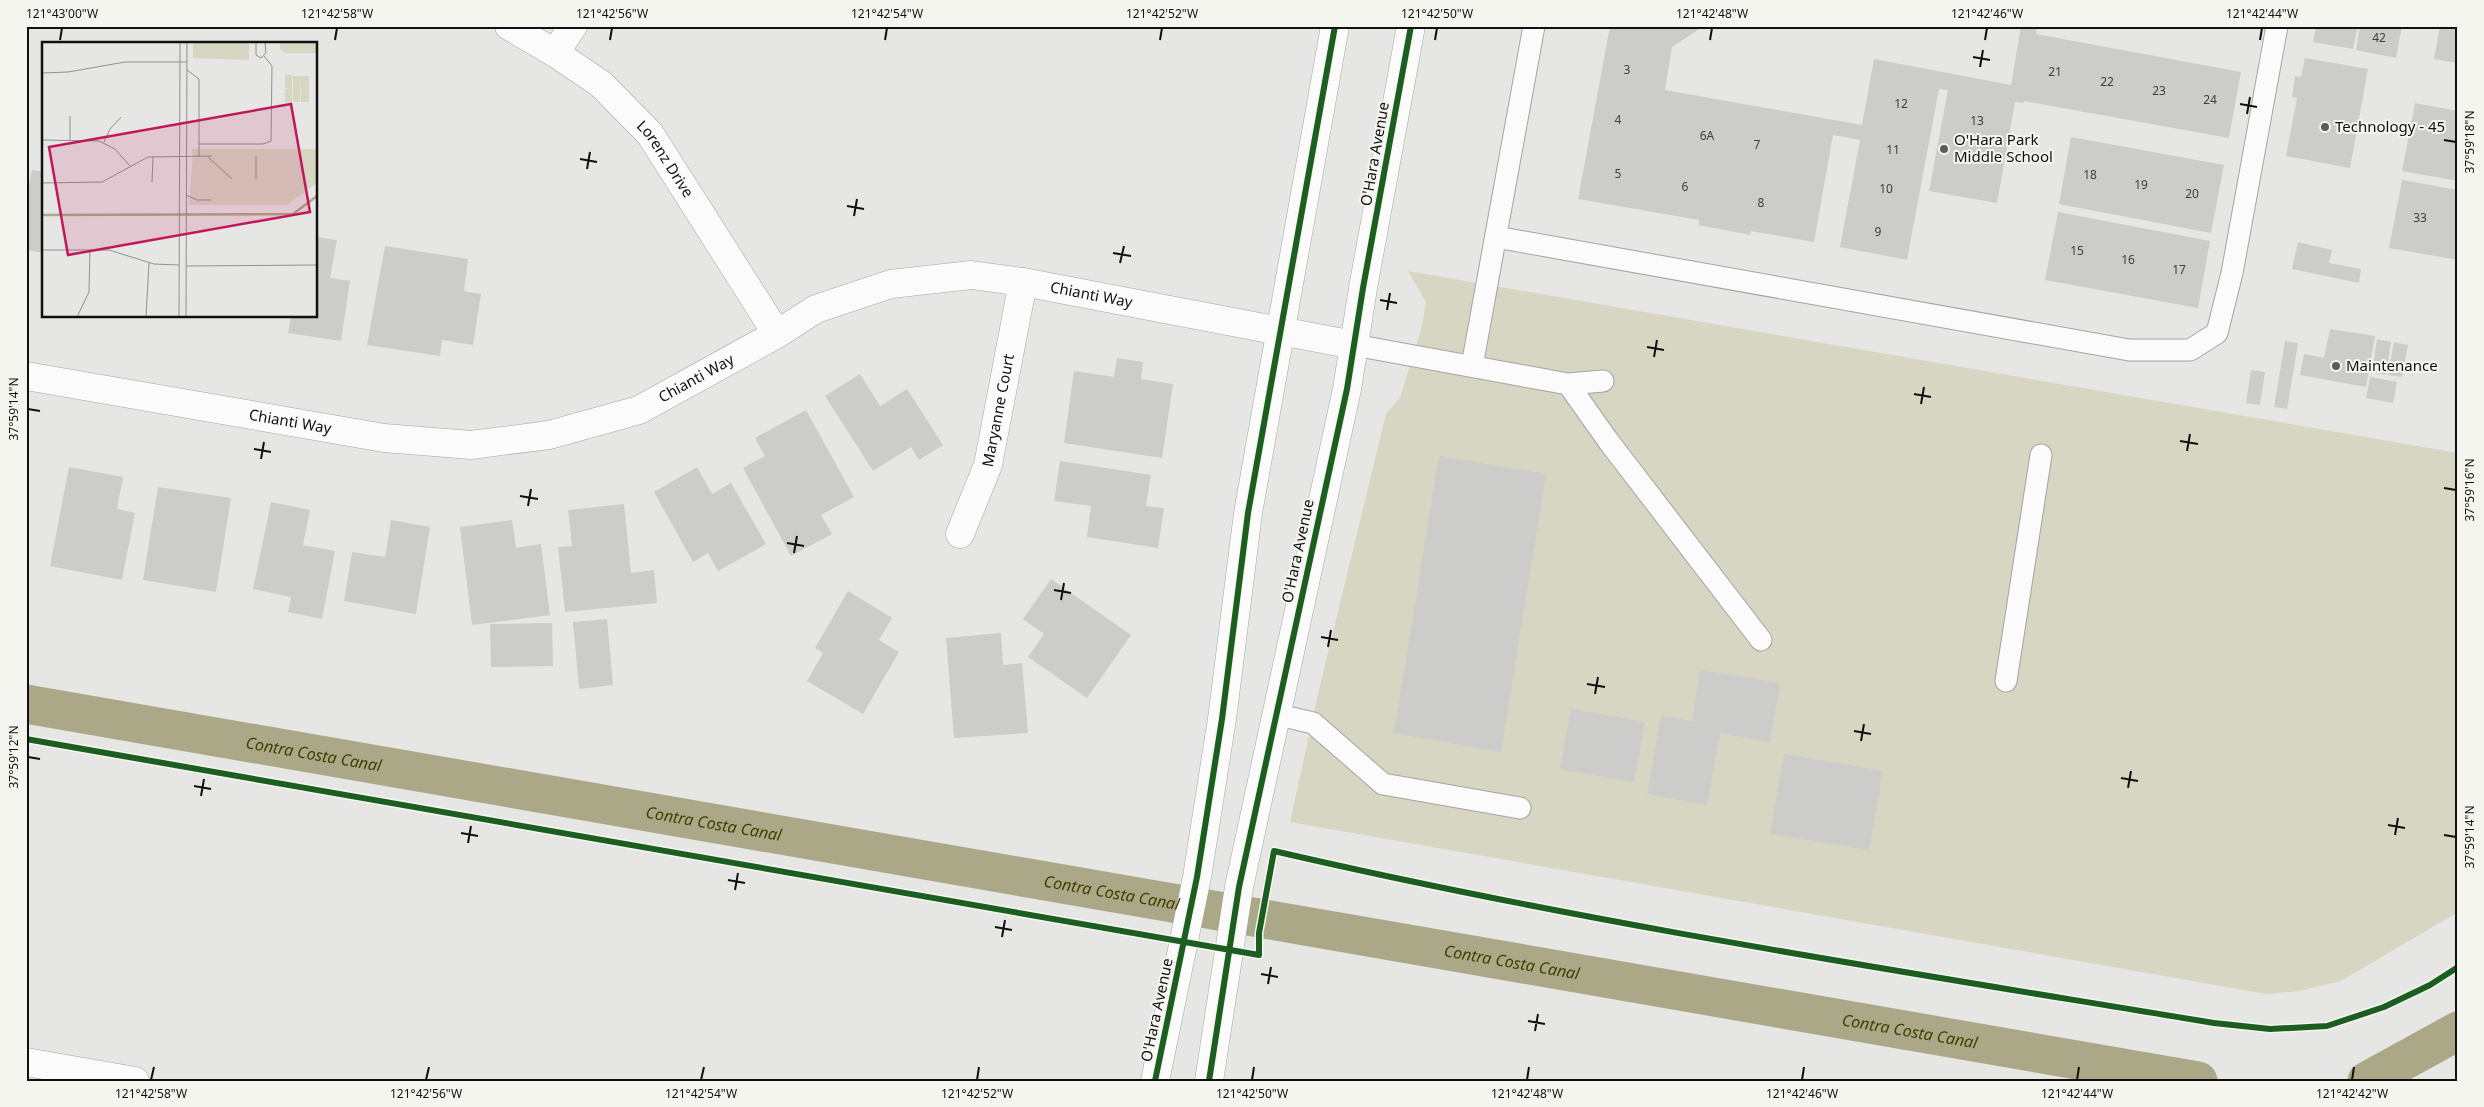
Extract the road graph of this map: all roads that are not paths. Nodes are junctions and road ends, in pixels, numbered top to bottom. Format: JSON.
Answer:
{"nodes":[{"id":1,"x":509,"y":26,"type":"edge"},
{"id":2,"x":573,"y":26,"type":"edge"},
{"id":3,"x":1335,"y":26,"type":"edge"},
{"id":4,"x":1411,"y":26,"type":"edge"},
{"id":5,"x":1534,"y":26,"type":"edge"},
{"id":6,"x":2277,"y":26,"type":"edge"},
{"id":7,"x":555,"y":53,"type":"junction"},
{"id":8,"x":1496,"y":236,"type":"junction"},
{"id":9,"x":1023,"y":282,"type":"junction"},
{"id":10,"x":1280,"y":330,"type":"junction"},
{"id":11,"x":777,"y":334,"type":"junction"},
{"id":12,"x":1354,"y":345,"type":"junction"},
{"id":13,"x":1472,"y":366,"type":"junction"},
{"id":14,"x":26,"y":376,"type":"edge"},
{"id":15,"x":1604,"y":381,"type":"dead end"},
{"id":16,"x":1568,"y":384,"type":"junction"},
{"id":17,"x":2041,"y":455,"type":"dead end"},
{"id":18,"x":960,"y":534,"type":"dead end"},
{"id":19,"x":1761,"y":640,"type":"dead end"},
{"id":20,"x":2006,"y":680,"type":"dead end"},
{"id":21,"x":1275,"y":714,"type":"junction"},
{"id":22,"x":1520,"y":808,"type":"dead end"},
{"id":23,"x":26,"y":1062,"type":"edge"},
{"id":24,"x":135,"y":1081,"type":"edge"},
{"id":25,"x":1154,"y":1081,"type":"edge"},
{"id":26,"x":1209,"y":1081,"type":"edge"}],
"edges":[{"from":1,"to":7,"type":"street","name":"Lorenz Drive"},
{"from":2,"to":7,"type":"street"},
{"from":3,"to":10,"type":"street","name":"O'Hara Avenue"},
{"from":4,"to":12,"type":"street","name":"O'Hara Avenue"},
{"from":5,"to":8,"type":"lane"},
{"from":6,"to":8,"type":"lane"},
{"from":7,"to":11,"type":"street","name":"Lorenz Drive"},
{"from":8,"to":13,"type":"lane"},
{"from":9,"to":10,"type":"street","name":"Chianti Way"},
{"from":9,"to":11,"type":"street","name":"Chianti Way"},
{"from":9,"to":18,"type":"street","name":"Maryanne Court"},
{"from":10,"to":12,"type":"street","name":"Chianti Way"},
{"from":10,"to":25,"type":"street","name":"O'Hara Avenue"},
{"from":11,"to":14,"type":"street","name":"Chianti Way"},
{"from":12,"to":13,"type":"lane"},
{"from":12,"to":21,"type":"street","name":"O'Hara Avenue"},
{"from":13,"to":16,"type":"lane"},
{"from":15,"to":16,"type":"lane"},
{"from":16,"to":19,"type":"lane"},
{"from":17,"to":20,"type":"lane"},
{"from":21,"to":22,"type":"lane"},
{"from":21,"to":26,"type":"street","name":"O'Hara Avenue"},
{"from":23,"to":24,"type":"street"}]}
